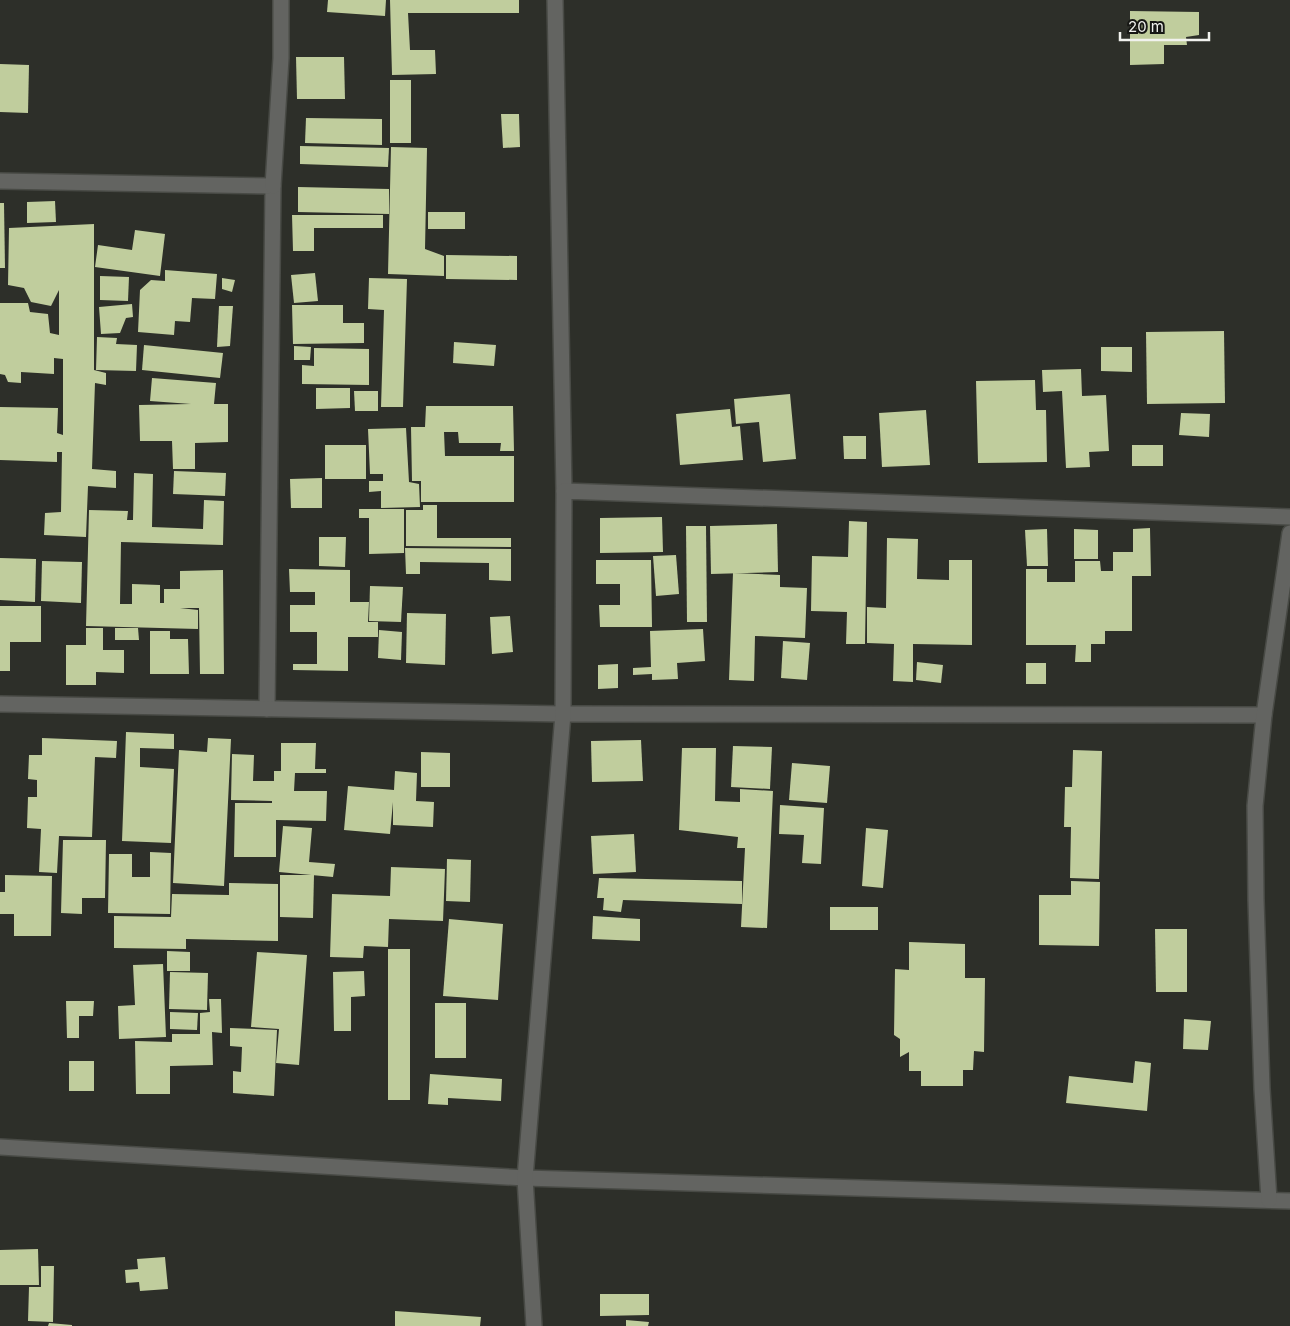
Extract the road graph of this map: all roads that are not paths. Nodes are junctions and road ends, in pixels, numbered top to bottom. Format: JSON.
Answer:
{"nodes":[{"id":1,"x":281,"y":0,"type":"edge"},
{"id":2,"x":556,"y":0,"type":"edge"},
{"id":3,"x":0,"y":181,"type":"edge"},
{"id":4,"x":273,"y":186,"type":"junction"},
{"id":5,"x":564,"y":491,"type":"junction"},
{"id":6,"x":1290,"y":517,"type":"edge"},
{"id":7,"x":1290,"y":533,"type":"edge"},
{"id":8,"x":0,"y":704,"type":"edge"},
{"id":9,"x":267,"y":709,"type":"junction"},
{"id":10,"x":563,"y":714,"type":"junction"},
{"id":11,"x":1264,"y":715,"type":"junction"},
{"id":12,"x":0,"y":1147,"type":"edge"},
{"id":13,"x":526,"y":1178,"type":"junction"},
{"id":14,"x":1269,"y":1200,"type":"junction"},
{"id":15,"x":1290,"y":1200,"type":"edge"},
{"id":16,"x":534,"y":1326,"type":"edge"}],
"edges":[{"from":1,"to":4,"type":"street"},
{"from":2,"to":5,"type":"street"},
{"from":3,"to":4,"type":"street"},
{"from":4,"to":9,"type":"street"},
{"from":5,"to":6,"type":"street"},
{"from":5,"to":10,"type":"street"},
{"from":7,"to":11,"type":"street"},
{"from":8,"to":9,"type":"street"},
{"from":9,"to":10,"type":"street"},
{"from":10,"to":11,"type":"street"},
{"from":10,"to":13,"type":"street"},
{"from":11,"to":14,"type":"street"},
{"from":12,"to":13,"type":"street"},
{"from":13,"to":14,"type":"street"},
{"from":13,"to":16,"type":"street"},
{"from":14,"to":15,"type":"street"}]}
